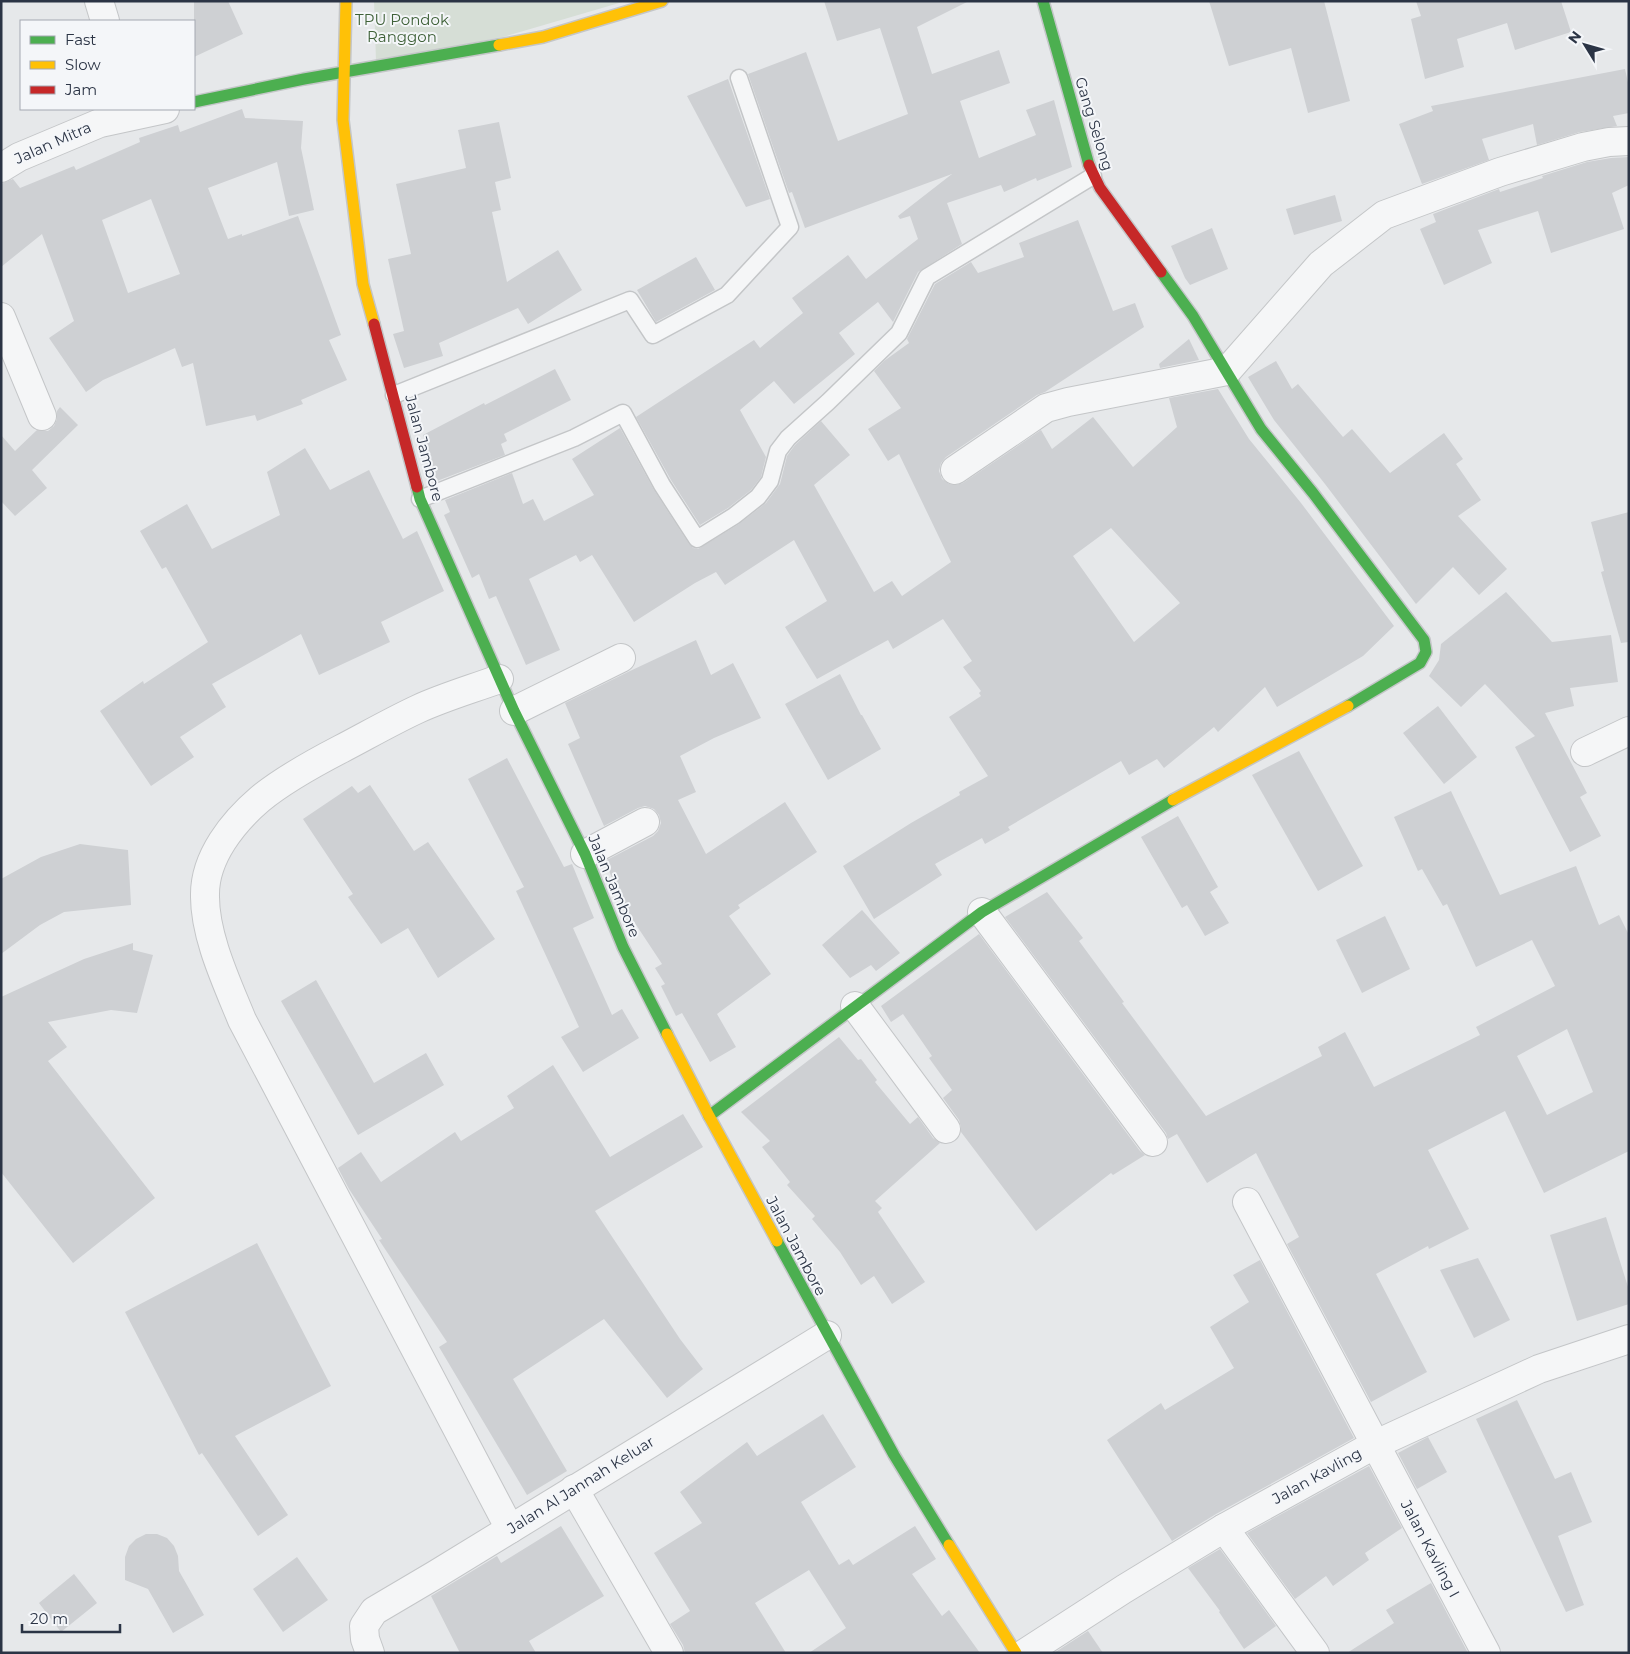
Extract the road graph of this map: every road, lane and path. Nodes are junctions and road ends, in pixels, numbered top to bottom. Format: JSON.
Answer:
{"nodes":[{"id":1,"x":99,"y":1,"type":"edge"},
{"id":2,"x":346,"y":1,"type":"edge"},
{"id":3,"x":662,"y":1,"type":"edge"},
{"id":4,"x":1043,"y":1,"type":"edge"},
{"id":5,"x":105,"y":20,"type":"edge"},
{"id":6,"x":344,"y":72,"type":"junction"},
{"id":7,"x":740,"y":78,"type":"dead end"},
{"id":8,"x":195,"y":102,"type":"edge"},
{"id":9,"x":160,"y":110,"type":"edge"},
{"id":10,"x":1629,"y":140,"type":"edge"},
{"id":11,"x":1,"y":168,"type":"edge"},
{"id":12,"x":1093,"y":176,"type":"junction"},
{"id":13,"x":1,"y":316,"type":"edge"},
{"id":14,"x":1227,"y":371,"type":"junction"},
{"id":15,"x":394,"y":396,"type":"junction"},
{"id":16,"x":42,"y":416,"type":"dead end"},
{"id":17,"x":955,"y":470,"type":"dead end"},
{"id":18,"x":420,"y":499,"type":"junction"},
{"id":19,"x":621,"y":658,"type":"dead end"},
{"id":20,"x":499,"y":678,"type":"junction"},
{"id":21,"x":514,"y":711,"type":"junction"},
{"id":22,"x":1629,"y":731,"type":"edge"},
{"id":23,"x":1585,"y":752,"type":"dead end"},
{"id":24,"x":645,"y":822,"type":"dead end"},
{"id":25,"x":585,"y":854,"type":"junction"},
{"id":26,"x":982,"y":912,"type":"junction"},
{"id":27,"x":855,"y":1006,"type":"junction"},
{"id":28,"x":709,"y":1116,"type":"junction"},
{"id":29,"x":946,"y":1129,"type":"dead end"},
{"id":30,"x":1153,"y":1142,"type":"dead end"},
{"id":31,"x":1247,"y":1202,"type":"dead end"},
{"id":32,"x":827,"y":1335,"type":"junction"},
{"id":33,"x":1629,"y":1339,"type":"edge"},
{"id":34,"x":1374,"y":1444,"type":"junction"},
{"id":35,"x":574,"y":1489,"type":"junction"},
{"id":36,"x":1224,"y":1528,"type":"junction"},
{"id":37,"x":510,"y":1529,"type":"junction"},
{"id":38,"x":370,"y":1653,"type":"edge"},
{"id":39,"x":669,"y":1653,"type":"edge"},
{"id":40,"x":1016,"y":1653,"type":"edge"},
{"id":41,"x":1025,"y":1653,"type":"edge"},
{"id":42,"x":1315,"y":1653,"type":"edge"},
{"id":43,"x":1486,"y":1653,"type":"edge"}],
"edges":[{"from":1,"to":5,"type":"street"},
{"from":2,"to":6,"type":"street","name":"Jalan Jambore"},
{"from":3,"to":6,"type":"street"},
{"from":4,"to":12,"type":"street","name":"Gang Selong"},
{"from":6,"to":8,"type":"street"},
{"from":6,"to":15,"type":"street","name":"Jalan Jambore"},
{"from":7,"to":15,"type":"lane"},
{"from":9,"to":11,"type":"street","name":"Jalan Mitra"},
{"from":10,"to":14,"type":"street"},
{"from":12,"to":14,"type":"street","name":"Gang Selong"},
{"from":12,"to":18,"type":"lane"},
{"from":13,"to":16,"type":"street"},
{"from":14,"to":17,"type":"street"},
{"from":14,"to":26,"type":"street","name":"Gang Selong"},
{"from":15,"to":18,"type":"street","name":"Jalan Jambore"},
{"from":18,"to":20,"type":"street","name":"Jalan Jambore"},
{"from":19,"to":21,"type":"street"},
{"from":20,"to":21,"type":"street","name":"Jalan Jambore"},
{"from":20,"to":37,"type":"street"},
{"from":21,"to":25,"type":"street","name":"Jalan Jambore"},
{"from":22,"to":23,"type":"street"},
{"from":24,"to":25,"type":"street"},
{"from":25,"to":28,"type":"street","name":"Jalan Jambore"},
{"from":26,"to":27,"type":"street","name":"Gang Selong"},
{"from":26,"to":30,"type":"street"},
{"from":27,"to":28,"type":"street","name":"Gang Selong"},
{"from":27,"to":29,"type":"street"},
{"from":28,"to":32,"type":"street","name":"Jalan Jambore"},
{"from":31,"to":34,"type":"street","name":"Jalan Kavling I"},
{"from":32,"to":35,"type":"street","name":"Jalan Al Jannah Keluar"},
{"from":32,"to":40,"type":"street","name":"Jalan Jambore"},
{"from":33,"to":34,"type":"street","name":"Jalan Kavling"},
{"from":34,"to":36,"type":"street","name":"Jalan Kavling"},
{"from":34,"to":43,"type":"street","name":"Jalan Kavling I"},
{"from":35,"to":37,"type":"street","name":"Jalan Al Jannah Keluar"},
{"from":35,"to":39,"type":"street"},
{"from":36,"to":41,"type":"street","name":"Jalan Kavling"},
{"from":36,"to":42,"type":"street"},
{"from":37,"to":38,"type":"street","name":"Jalan Al Jannah Keluar"}]}
